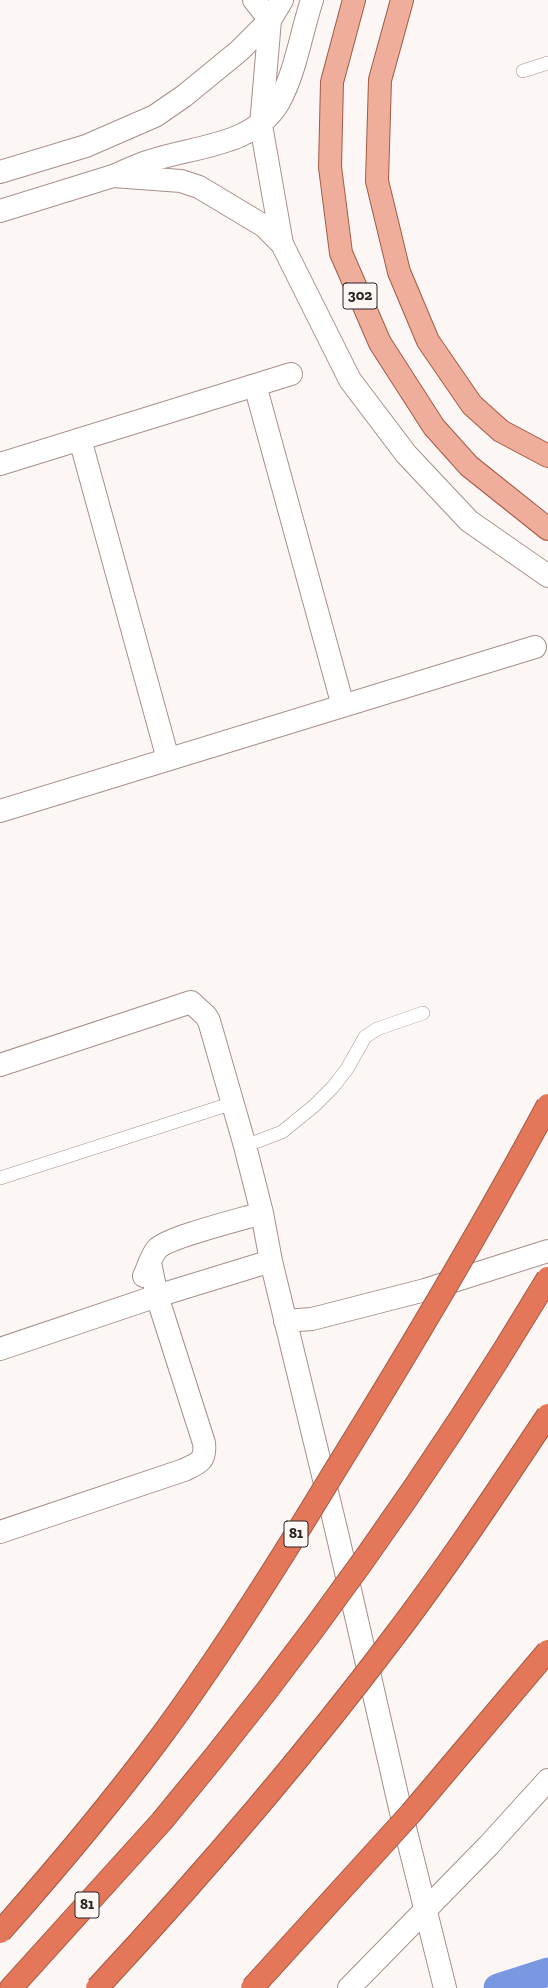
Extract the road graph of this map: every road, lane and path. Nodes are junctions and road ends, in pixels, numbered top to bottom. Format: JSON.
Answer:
{"nodes":[{"id":1,"x":254,"y":0,"type":"edge"},
{"id":2,"x":282,"y":0,"type":"edge"},
{"id":3,"x":312,"y":0,"type":"edge"},
{"id":4,"x":354,"y":0,"type":"edge"},
{"id":5,"x":402,"y":0,"type":"edge"},
{"id":6,"x":270,"y":20,"type":"junction"},
{"id":7,"x":548,"y":63,"type":"edge"},
{"id":8,"x":523,"y":71,"type":"dead end"},
{"id":9,"x":261,"y":125,"type":"junction"},
{"id":10,"x":0,"y":172,"type":"edge"},
{"id":11,"x":113,"y":176,"type":"junction"},
{"id":12,"x":0,"y":211,"type":"edge"},
{"id":13,"x":282,"y":244,"type":"junction"},
{"id":14,"x":291,"y":374,"type":"dead end"},
{"id":15,"x":255,"y":385,"type":"junction"},
{"id":16,"x":80,"y":439,"type":"junction"},
{"id":17,"x":548,"y":456,"type":"edge"},
{"id":18,"x":0,"y":464,"type":"edge"},
{"id":19,"x":548,"y":529,"type":"edge"},
{"id":20,"x":548,"y":576,"type":"edge"},
{"id":21,"x":535,"y":647,"type":"dead end"},
{"id":22,"x":344,"y":706,"type":"junction"},
{"id":23,"x":168,"y":760,"type":"junction"},
{"id":24,"x":0,"y":811,"type":"edge"},
{"id":25,"x":423,"y":1013,"type":"dead end"},
{"id":26,"x":0,"y":1065,"type":"edge"},
{"id":27,"x":233,"y":1103,"type":"junction"},
{"id":28,"x":548,"y":1105,"type":"edge"},
{"id":29,"x":246,"y":1146,"type":"junction"},
{"id":30,"x":0,"y":1178,"type":"edge"},
{"id":31,"x":262,"y":1213,"type":"junction"},
{"id":32,"x":548,"y":1251,"type":"edge"},
{"id":33,"x":271,"y":1261,"type":"junction"},
{"id":34,"x":150,"y":1263,"type":"junction"},
{"id":35,"x":548,"y":1278,"type":"edge"},
{"id":36,"x":157,"y":1296,"type":"junction"},
{"id":37,"x":131,"y":1305,"type":"junction"},
{"id":38,"x":285,"y":1321,"type":"junction"},
{"id":39,"x":0,"y":1349,"type":"edge"},
{"id":40,"x":548,"y":1415,"type":"edge"},
{"id":41,"x":0,"y":1532,"type":"edge"},
{"id":42,"x":548,"y":1651,"type":"edge"},
{"id":43,"x":548,"y":1780,"type":"edge"},
{"id":44,"x":426,"y":1910,"type":"junction"},
{"id":45,"x":0,"y":1932,"type":"edge"},
{"id":46,"x":355,"y":1982,"type":"edge"},
{"id":47,"x":443,"y":1982,"type":"edge"},
{"id":48,"x":11,"y":1988,"type":"edge"},
{"id":49,"x":97,"y":1988,"type":"edge"},
{"id":50,"x":252,"y":1988,"type":"edge"}],
"edges":[{"from":1,"to":6,"type":"street"},
{"from":2,"to":6,"type":"street"},
{"from":3,"to":9,"type":"street"},
{"from":4,"to":19,"type":"main road","number":"302"},
{"from":5,"to":17,"type":"main road"},
{"from":6,"to":9,"type":"street"},
{"from":6,"to":10,"type":"street"},
{"from":7,"to":8,"type":"lane"},
{"from":9,"to":11,"type":"street"},
{"from":9,"to":13,"type":"street"},
{"from":11,"to":12,"type":"street"},
{"from":11,"to":13,"type":"street"},
{"from":13,"to":20,"type":"street"},
{"from":14,"to":15,"type":"street"},
{"from":15,"to":16,"type":"street"},
{"from":15,"to":22,"type":"street"},
{"from":16,"to":18,"type":"street"},
{"from":16,"to":23,"type":"street"},
{"from":21,"to":22,"type":"street"},
{"from":22,"to":23,"type":"street"},
{"from":23,"to":24,"type":"street"},
{"from":25,"to":29,"type":"lane"},
{"from":26,"to":27,"type":"street"},
{"from":27,"to":29,"type":"street"},
{"from":27,"to":30,"type":"lane"},
{"from":28,"to":45,"type":"highway","number":"81","bridge":true},
{"from":29,"to":31,"type":"street"},
{"from":31,"to":33,"type":"street"},
{"from":31,"to":34,"type":"street"},
{"from":32,"to":38,"type":"street"},
{"from":33,"to":36,"type":"street"},
{"from":33,"to":38,"type":"street"},
{"from":34,"to":36,"type":"street"},
{"from":34,"to":37,"type":"street"},
{"from":35,"to":48,"type":"highway","number":"81","bridge":true},
{"from":36,"to":37,"type":"street"},
{"from":36,"to":41,"type":"street"},
{"from":37,"to":39,"type":"street"},
{"from":38,"to":44,"type":"street"},
{"from":40,"to":49,"type":"highway","bridge":true},
{"from":42,"to":50,"type":"highway","bridge":true},
{"from":43,"to":44,"type":"street"},
{"from":44,"to":46,"type":"street"},
{"from":44,"to":47,"type":"street"}]}
